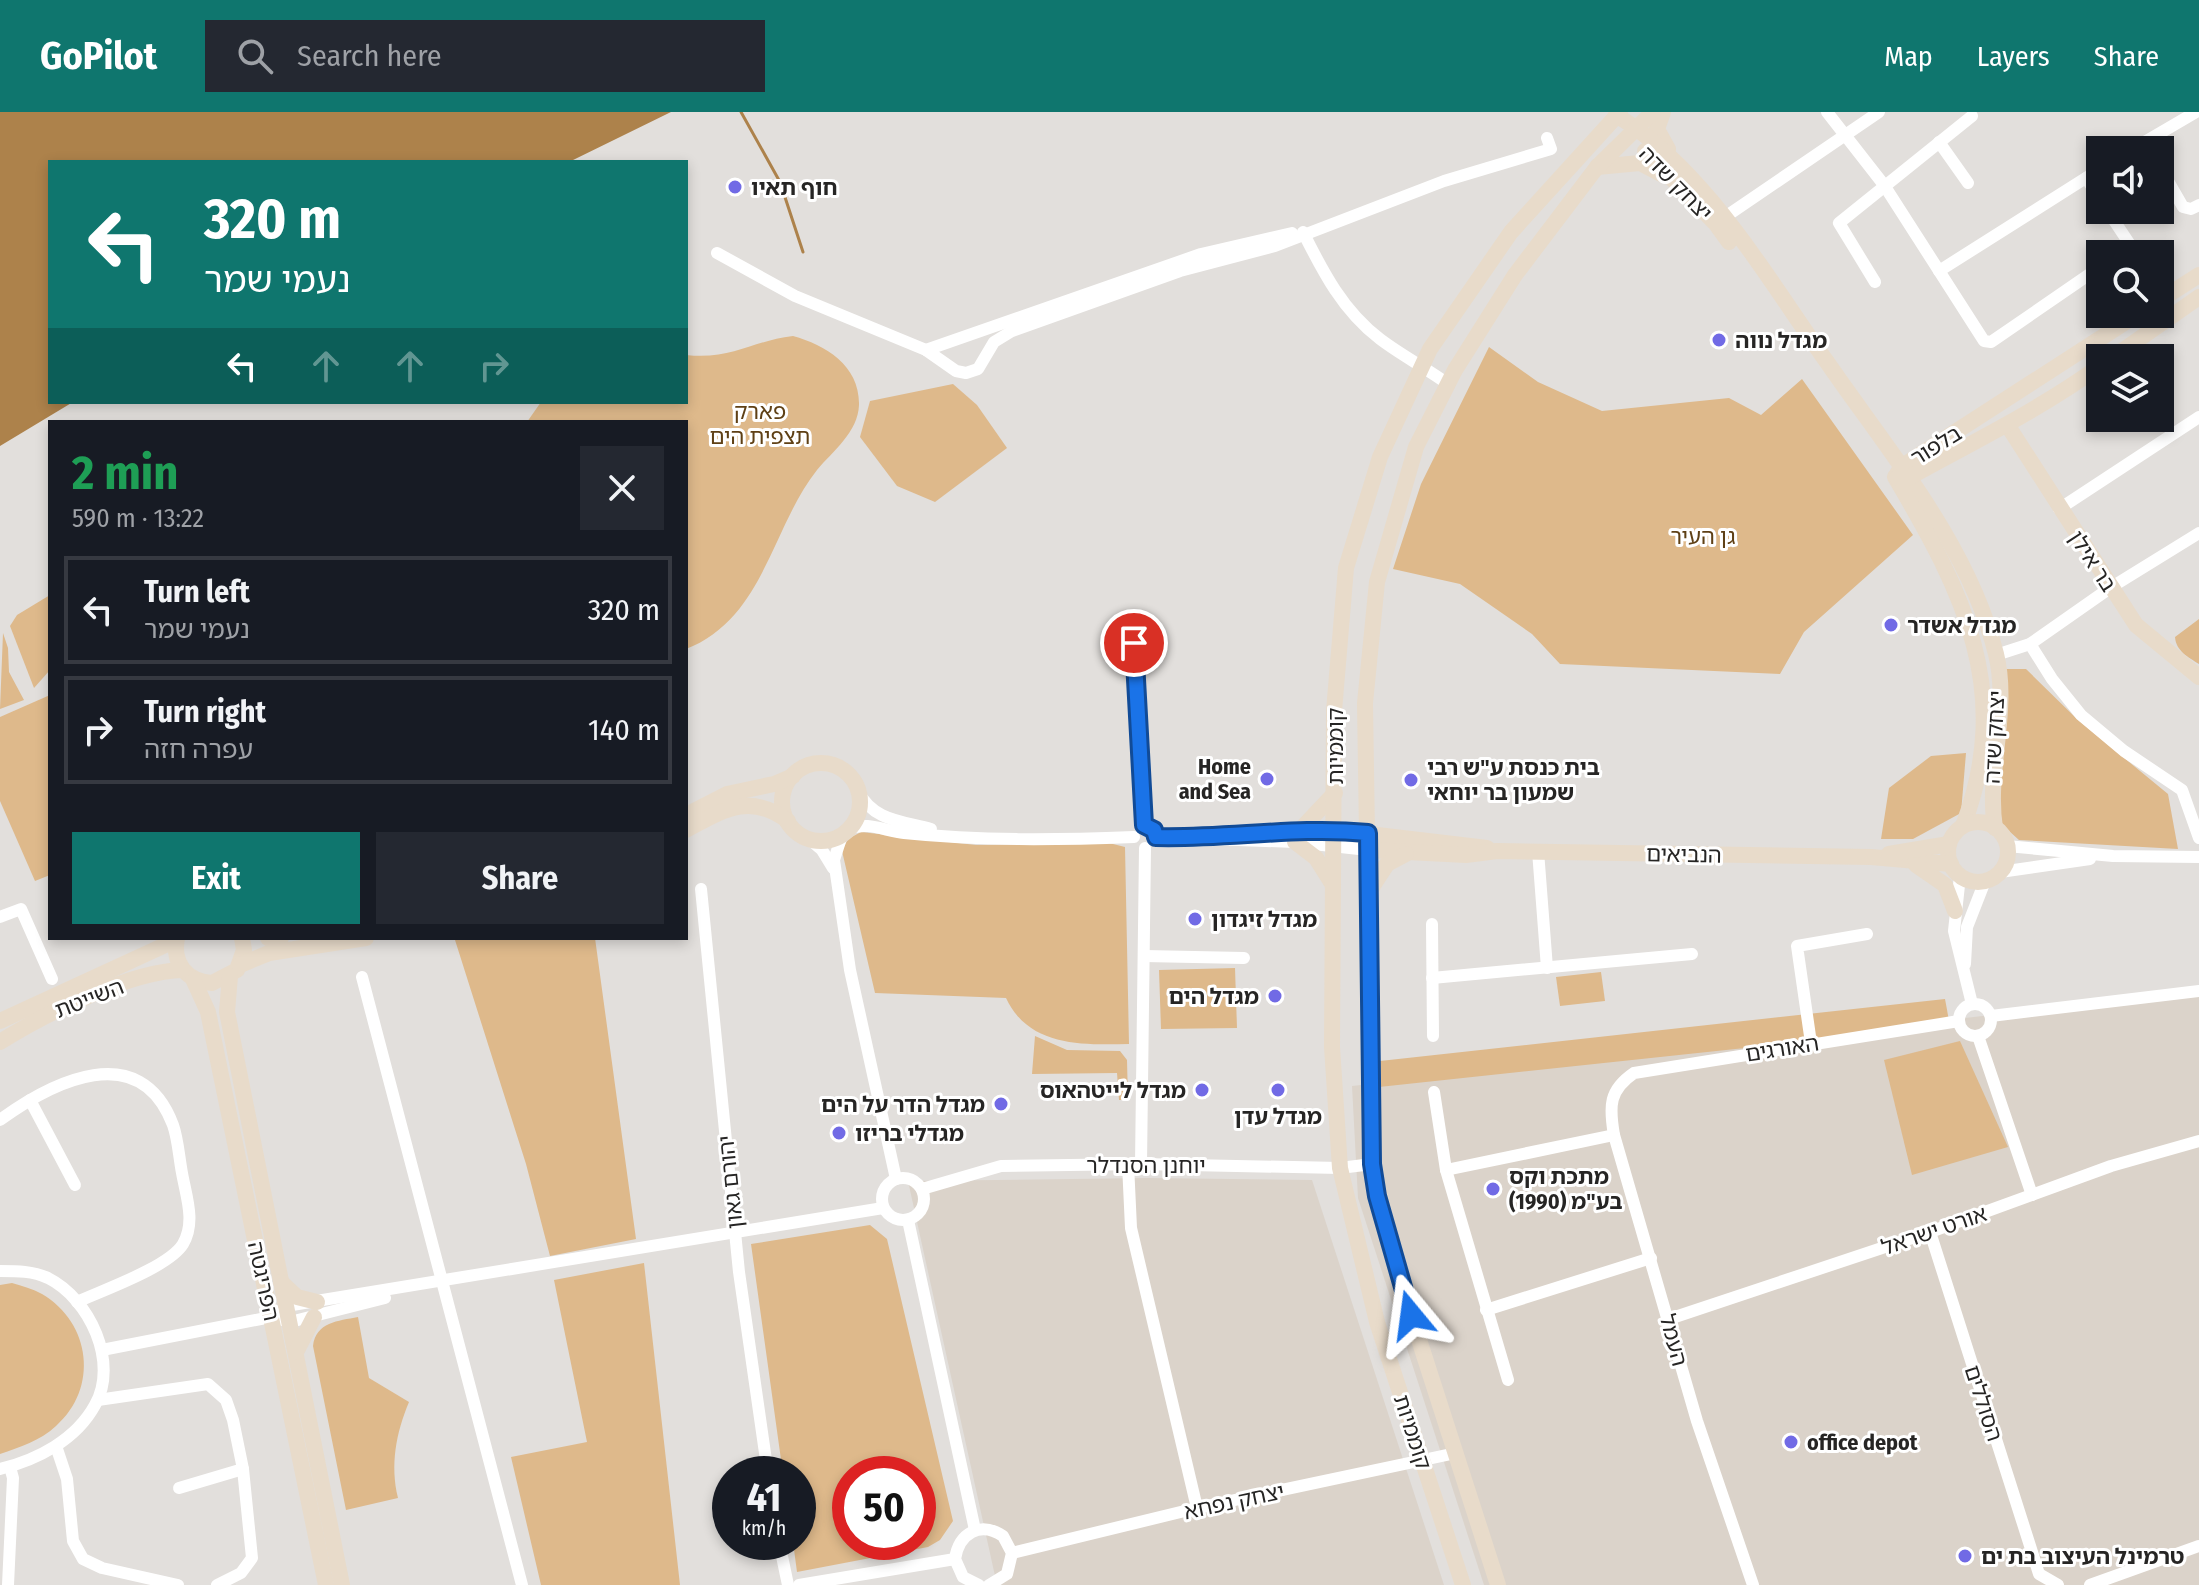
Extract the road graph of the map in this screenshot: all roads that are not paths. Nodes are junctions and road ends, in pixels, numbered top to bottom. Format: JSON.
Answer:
{"nodes":[{"id":1,"x":1653,"y":112,"type":"edge"},
{"id":2,"x":1663,"y":112,"type":"edge"},
{"id":3,"x":1827,"y":112,"type":"edge"},
{"id":4,"x":1879,"y":112,"type":"edge"},
{"id":5,"x":2196,"y":112,"type":"edge"},
{"id":6,"x":1618,"y":114,"type":"edge"},
{"id":7,"x":1972,"y":116,"type":"dead end"},
{"id":8,"x":1633,"y":131,"type":"junction"},
{"id":9,"x":2162,"y":136,"type":"edge"},
{"id":10,"x":1847,"y":137,"type":"junction"},
{"id":11,"x":1547,"y":138,"type":"dead end"},
{"id":12,"x":1939,"y":142,"type":"junction"},
{"id":13,"x":1597,"y":167,"type":"junction"},
{"id":14,"x":2086,"y":178,"type":"edge"},
{"id":15,"x":1682,"y":180,"type":"junction"},
{"id":16,"x":1968,"y":183,"type":"dead end"},
{"id":17,"x":1884,"y":185,"type":"junction"},
{"id":18,"x":2174,"y":191,"type":"edge"},
{"id":19,"x":2199,"y":205,"type":"edge"},
{"id":20,"x":1725,"y":217,"type":"junction"},
{"id":21,"x":1303,"y":232,"type":"junction"},
{"id":22,"x":717,"y":253,"type":"dead end"},
{"id":23,"x":1939,"y":271,"type":"junction"},
{"id":24,"x":2199,"y":275,"type":"edge"},
{"id":25,"x":2086,"y":277,"type":"edge"},
{"id":26,"x":1875,"y":282,"type":"dead end"},
{"id":27,"x":2174,"y":291,"type":"edge"},
{"id":28,"x":2199,"y":297,"type":"edge"},
{"id":29,"x":2118,"y":328,"type":"edge"},
{"id":30,"x":961,"y":337,"type":"junction"},
{"id":31,"x":2132,"y":344,"type":"edge"},
{"id":32,"x":926,"y":350,"type":"junction"},
{"id":33,"x":1422,"y":365,"type":"junction"},
{"id":34,"x":955,"y":370,"type":"junction"},
{"id":35,"x":2086,"y":375,"type":"edge"},
{"id":36,"x":1448,"y":384,"type":"junction"},
{"id":37,"x":2199,"y":417,"type":"edge"},
{"id":38,"x":2008,"y":426,"type":"junction"},
{"id":39,"x":1884,"y":444,"type":"junction"},
{"id":40,"x":1928,"y":459,"type":"junction"},
{"id":41,"x":1901,"y":474,"type":"junction"},
{"id":42,"x":1927,"y":507,"type":"junction"},
{"id":43,"x":2059,"y":509,"type":"junction"},
{"id":44,"x":2199,"y":533,"type":"edge"},
{"id":45,"x":2110,"y":588,"type":"junction"},
{"id":46,"x":1134,"y":643,"type":"dead end"},
{"id":47,"x":2030,"y":644,"type":"junction"},
{"id":48,"x":1996,"y":655,"type":"junction"},
{"id":49,"x":2199,"y":677,"type":"edge"},
{"id":50,"x":793,"y":776,"type":"junction"},
{"id":51,"x":858,"y":791,"type":"junction"},
{"id":52,"x":1335,"y":793,"type":"junction"},
{"id":53,"x":1367,"y":800,"type":"junction"},
{"id":54,"x":688,"y":814,"type":"edge"},
{"id":55,"x":788,"y":821,"type":"junction"},
{"id":56,"x":1144,"y":825,"type":"junction"},
{"id":57,"x":1963,"y":826,"type":"junction"},
{"id":58,"x":1995,"y":828,"type":"junction"},
{"id":59,"x":688,"y":829,"type":"edge"},
{"id":60,"x":1335,"y":830,"type":"junction"},
{"id":61,"x":846,"y":832,"type":"junction"},
{"id":62,"x":1368,"y":833,"type":"junction"},
{"id":63,"x":1298,"y":835,"type":"junction"},
{"id":64,"x":1401,"y":836,"type":"junction"},
{"id":65,"x":1134,"y":837,"type":"junction"},
{"id":66,"x":1156,"y":837,"type":"junction"},
{"id":67,"x":2199,"y":838,"type":"edge"},
{"id":68,"x":809,"y":839,"type":"junction"},
{"id":69,"x":965,"y":839,"type":"junction"},
{"id":70,"x":1949,"y":844,"type":"junction"},
{"id":71,"x":2007,"y":846,"type":"junction"},
{"id":72,"x":1145,"y":848,"type":"junction"},
{"id":73,"x":1336,"y":849,"type":"junction"},
{"id":74,"x":1368,"y":850,"type":"junction"},
{"id":75,"x":1497,"y":851,"type":"junction"},
{"id":76,"x":1538,"y":851,"type":"junction"},
{"id":77,"x":1407,"y":853,"type":"junction"},
{"id":78,"x":2113,"y":856,"type":"junction"},
{"id":79,"x":1871,"y":857,"type":"junction"},
{"id":80,"x":2199,"y":857,"type":"edge"},
{"id":81,"x":1911,"y":862,"type":"junction"},
{"id":82,"x":835,"y":870,"type":"junction"},
{"id":83,"x":1955,"y":870,"type":"junction"},
{"id":84,"x":2000,"y":872,"type":"junction"},
{"id":85,"x":1985,"y":881,"type":"junction"},
{"id":86,"x":701,"y":889,"type":"dead end"},
{"id":87,"x":1335,"y":889,"type":"junction"},
{"id":88,"x":1369,"y":892,"type":"junction"},
{"id":89,"x":1955,"y":911,"type":"junction"},
{"id":90,"x":0,"y":917,"type":"edge"},
{"id":91,"x":1432,"y":924,"type":"dead end"},
{"id":92,"x":1867,"y":934,"type":"dead end"},
{"id":93,"x":175,"y":940,"type":"edge"},
{"id":94,"x":177,"y":940,"type":"edge"},
{"id":95,"x":242,"y":940,"type":"edge"},
{"id":96,"x":353,"y":940,"type":"edge"},
{"id":97,"x":1692,"y":954,"type":"dead end"},
{"id":98,"x":1144,"y":956,"type":"junction"},
{"id":99,"x":1244,"y":958,"type":"dead end"},
{"id":100,"x":1547,"y":968,"type":"junction"},
{"id":101,"x":235,"y":971,"type":"junction"},
{"id":102,"x":188,"y":974,"type":"junction"},
{"id":103,"x":1965,"y":975,"type":"junction"},
{"id":104,"x":362,"y":977,"type":"dead end"},
{"id":105,"x":1432,"y":978,"type":"junction"},
{"id":106,"x":52,"y":979,"type":"junction"},
{"id":107,"x":2199,"y":991,"type":"edge"},
{"id":108,"x":65,"y":992,"type":"junction"},
{"id":109,"x":41,"y":999,"type":"junction"},
{"id":110,"x":1972,"y":1004,"type":"junction"},
{"id":111,"x":1991,"y":1016,"type":"junction"},
{"id":112,"x":0,"y":1021,"type":"edge"},
{"id":113,"x":1959,"y":1021,"type":"junction"},
{"id":114,"x":1433,"y":1036,"type":"dead end"},
{"id":115,"x":1978,"y":1036,"type":"junction"},
{"id":116,"x":0,"y":1042,"type":"edge"},
{"id":117,"x":1811,"y":1043,"type":"junction"},
{"id":118,"x":1613,"y":1091,"type":"joint"},
{"id":119,"x":1434,"y":1092,"type":"dead end"},
{"id":120,"x":30,"y":1100,"type":"junction"},
{"id":121,"x":0,"y":1120,"type":"edge"},
{"id":122,"x":1614,"y":1135,"type":"junction"},
{"id":123,"x":2198,"y":1144,"type":"edge"},
{"id":124,"x":1135,"y":1164,"type":"junction"},
{"id":125,"x":1372,"y":1164,"type":"junction"},
{"id":126,"x":1340,"y":1168,"type":"junction"},
{"id":127,"x":1446,"y":1170,"type":"junction"},
{"id":128,"x":896,"y":1179,"type":"junction"},
{"id":129,"x":75,"y":1185,"type":"dead end"},
{"id":130,"x":922,"y":1189,"type":"junction"},
{"id":131,"x":2032,"y":1195,"type":"junction"},
{"id":132,"x":883,"y":1208,"type":"junction"},
{"id":133,"x":908,"y":1220,"type":"junction"},
{"id":134,"x":1930,"y":1232,"type":"junction"},
{"id":135,"x":735,"y":1233,"type":"junction"},
{"id":136,"x":1651,"y":1258,"type":"junction"},
{"id":137,"x":0,"y":1271,"type":"edge"},
{"id":138,"x":281,"y":1282,"type":"junction"},
{"id":139,"x":442,"y":1282,"type":"junction"},
{"id":140,"x":77,"y":1302,"type":"junction"},
{"id":141,"x":316,"y":1310,"type":"junction"},
{"id":142,"x":1486,"y":1310,"type":"junction"},
{"id":143,"x":288,"y":1314,"type":"junction"},
{"id":144,"x":271,"y":1317,"type":"junction"},
{"id":145,"x":1669,"y":1319,"type":"junction"},
{"id":146,"x":102,"y":1350,"type":"junction"},
{"id":147,"x":296,"y":1354,"type":"junction"},
{"id":148,"x":1508,"y":1380,"type":"dead end"},
{"id":149,"x":98,"y":1400,"type":"junction"},
{"id":150,"x":56,"y":1446,"type":"junction"},
{"id":151,"x":1456,"y":1453,"type":"junction"},
{"id":152,"x":766,"y":1456,"type":"edge"},
{"id":153,"x":1422,"y":1461,"type":"junction"},
{"id":154,"x":5,"y":1468,"type":"edge"},
{"id":155,"x":243,"y":1469,"type":"junction"},
{"id":156,"x":179,"y":1488,"type":"dead end"},
{"id":157,"x":1197,"y":1508,"type":"junction"},
{"id":158,"x":975,"y":1530,"type":"junction"},
{"id":159,"x":2199,"y":1546,"type":"edge"},
{"id":160,"x":1012,"y":1553,"type":"junction"},
{"id":161,"x":955,"y":1559,"type":"junction"},
{"id":162,"x":783,"y":1560,"type":"edge"},
{"id":163,"x":2037,"y":1580,"type":"edge"},
{"id":164,"x":816,"y":1584,"type":"edge"},
{"id":165,"x":6,"y":1585,"type":"edge"},
{"id":166,"x":178,"y":1585,"type":"edge"},
{"id":167,"x":217,"y":1585,"type":"edge"},
{"id":168,"x":326,"y":1585,"type":"edge"},
{"id":169,"x":342,"y":1585,"type":"edge"},
{"id":170,"x":522,"y":1585,"type":"edge"},
{"id":171,"x":788,"y":1585,"type":"edge"},
{"id":172,"x":799,"y":1585,"type":"edge"},
{"id":173,"x":979,"y":1585,"type":"edge"},
{"id":174,"x":990,"y":1585,"type":"edge"},
{"id":175,"x":1463,"y":1585,"type":"edge"},
{"id":176,"x":1498,"y":1585,"type":"edge"},
{"id":177,"x":1753,"y":1585,"type":"edge"},
{"id":178,"x":2058,"y":1585,"type":"edge"},
{"id":179,"x":2090,"y":1585,"type":"edge"}],
"edges":[{"from":1,"to":8,"type":"street","name":"קוממיות"},
{"from":2,"to":15,"type":"street"},
{"from":3,"to":10,"type":"street"},
{"from":4,"to":10,"type":"street"},
{"from":5,"to":9,"type":"street"},
{"from":6,"to":8,"type":"street","name":"יצחק שדה"},
{"from":6,"to":33,"type":"street","name":"קוממיות"},
{"from":7,"to":12,"type":"street"},
{"from":8,"to":13,"type":"street","name":"קוממיות"},
{"from":8,"to":15,"type":"street","name":"יצחק שדה"},
{"from":10,"to":17,"type":"street"},
{"from":10,"to":20,"type":"street"},
{"from":11,"to":21,"type":"street"},
{"from":12,"to":16,"type":"street"},
{"from":12,"to":17,"type":"street"},
{"from":13,"to":15,"type":"street"},
{"from":13,"to":36,"type":"street","name":"קוממיות"},
{"from":14,"to":23,"type":"street"},
{"from":15,"to":20,"type":"street","name":"יצחק שדה"},
{"from":15,"to":41,"type":"street","name":"יצחק שדה"},
{"from":17,"to":23,"type":"street"},
{"from":17,"to":26,"type":"street"},
{"from":18,"to":19,"type":"street"},
{"from":20,"to":39,"type":"street","name":"יצחק שדה"},
{"from":21,"to":30,"type":"street"},
{"from":21,"to":33,"type":"street"},
{"from":21,"to":34,"type":"street"},
{"from":22,"to":32,"type":"street"},
{"from":23,"to":25,"type":"street"},
{"from":24,"to":27,"type":"street"},
{"from":28,"to":31,"type":"street"},
{"from":29,"to":40,"type":"street","name":"בלפור"},
{"from":30,"to":32,"type":"street"},
{"from":30,"to":34,"type":"street"},
{"from":32,"to":34,"type":"street"},
{"from":33,"to":36,"type":"street"},
{"from":33,"to":52,"type":"street","name":"קוממיות"},
{"from":35,"to":38,"type":"street","name":"בלפור"},
{"from":36,"to":53,"type":"street","name":"קוממיות"},
{"from":37,"to":43,"type":"street"},
{"from":38,"to":40,"type":"street","name":"בלפור"},
{"from":38,"to":43,"type":"street","name":"בר אילן"},
{"from":39,"to":40,"type":"street"},
{"from":39,"to":41,"type":"street","name":"יצחק שדה"},
{"from":40,"to":41,"type":"street","name":"בלפור"},
{"from":40,"to":42,"type":"street"},
{"from":41,"to":42,"type":"street","name":"יצחק שדה"},
{"from":41,"to":57,"type":"street","name":"יצחק שדה"},
{"from":42,"to":48,"type":"street","name":"יצחק שדה"},
{"from":43,"to":45,"type":"street","name":"בר אילן"},
{"from":44,"to":45,"type":"street"},
{"from":45,"to":47,"type":"street"},
{"from":45,"to":49,"type":"street","name":"בר אילן"},
{"from":46,"to":56,"type":"street"},
{"from":47,"to":48,"type":"street"},
{"from":47,"to":67,"type":"street"},
{"from":48,"to":58,"type":"street","name":"יצחק שדה"},
{"from":50,"to":51,"type":"street"},
{"from":50,"to":54,"type":"street"},
{"from":50,"to":55,"type":"street"},
{"from":51,"to":61,"type":"street"},
{"from":51,"to":69,"type":"street"},
{"from":52,"to":60,"type":"street","name":"קוממיות"},
{"from":52,"to":63,"type":"street"},
{"from":53,"to":62,"type":"street","name":"קוממיות"},
{"from":53,"to":64,"type":"street"},
{"from":55,"to":59,"type":"street"},
{"from":55,"to":68,"type":"street"},
{"from":56,"to":65,"type":"street"},
{"from":56,"to":66,"type":"street"},
{"from":57,"to":58,"type":"street"},
{"from":57,"to":70,"type":"street"},
{"from":58,"to":71,"type":"street"},
{"from":60,"to":62,"type":"street","name":"הנביאים"},
{"from":60,"to":63,"type":"street"},
{"from":60,"to":73,"type":"street","name":"קוממיות"},
{"from":61,"to":68,"type":"street"},
{"from":61,"to":69,"type":"street"},
{"from":61,"to":82,"type":"street"},
{"from":62,"to":64,"type":"street","name":"הנביאים"},
{"from":62,"to":74,"type":"street","name":"קוממיות"},
{"from":63,"to":66,"type":"street"},
{"from":63,"to":73,"type":"street"},
{"from":63,"to":87,"type":"street"},
{"from":64,"to":75,"type":"street","name":"הנביאים"},
{"from":65,"to":69,"type":"street"},
{"from":65,"to":72,"type":"street"},
{"from":66,"to":72,"type":"street"},
{"from":68,"to":82,"type":"street"},
{"from":70,"to":79,"type":"street","name":"הנביאים"},
{"from":70,"to":83,"type":"street"},
{"from":71,"to":78,"type":"street"},
{"from":71,"to":84,"type":"street"},
{"from":72,"to":98,"type":"street"},
{"from":73,"to":74,"type":"street"},
{"from":73,"to":87,"type":"street","name":"קוממיות"},
{"from":74,"to":77,"type":"street","name":"הנביאים"},
{"from":74,"to":88,"type":"street","name":"קוממיות"},
{"from":75,"to":76,"type":"street","name":"הנביאים"},
{"from":75,"to":77,"type":"street","name":"הנביאים"},
{"from":76,"to":79,"type":"street","name":"הנביאים"},
{"from":76,"to":100,"type":"street"},
{"from":77,"to":88,"type":"street"},
{"from":78,"to":80,"type":"street"},
{"from":78,"to":84,"type":"street"},
{"from":79,"to":81,"type":"street","name":"הנביאים"},
{"from":81,"to":83,"type":"street","name":"הנביאים"},
{"from":81,"to":89,"type":"street"},
{"from":82,"to":128,"type":"street"},
{"from":83,"to":85,"type":"street"},
{"from":83,"to":89,"type":"street"},
{"from":84,"to":85,"type":"street"},
{"from":85,"to":103,"type":"street"},
{"from":86,"to":135,"type":"street","name":"יהורם גאון"},
{"from":87,"to":126,"type":"street","name":"קוממיות"},
{"from":88,"to":125,"type":"street","name":"קוממיות"},
{"from":89,"to":103,"type":"street"},
{"from":90,"to":106,"type":"street"},
{"from":91,"to":105,"type":"street"},
{"from":92,"to":117,"type":"street"},
{"from":93,"to":108,"type":"street","name":"השייטת"},
{"from":94,"to":102,"type":"street","name":"הפריגטה"},
{"from":95,"to":101,"type":"street","name":"הפריגטה"},
{"from":96,"to":101,"type":"street"},
{"from":97,"to":100,"type":"street"},
{"from":98,"to":99,"type":"street"},
{"from":98,"to":124,"type":"street"},
{"from":100,"to":105,"type":"street"},
{"from":101,"to":102,"type":"street","name":"השייטת"},
{"from":101,"to":138,"type":"street","name":"הפריגטה"},
{"from":102,"to":116,"type":"street","name":"השייטת"},
{"from":102,"to":144,"type":"street","name":"הפריגטה"},
{"from":103,"to":110,"type":"street"},
{"from":104,"to":139,"type":"street"},
{"from":105,"to":114,"type":"street"},
{"from":106,"to":108,"type":"street"},
{"from":106,"to":109,"type":"street"},
{"from":107,"to":111,"type":"street"},
{"from":108,"to":109,"type":"street","name":"השייטת"},
{"from":109,"to":112,"type":"street","name":"השייטת"},
{"from":110,"to":111,"type":"street"},
{"from":110,"to":113,"type":"street"},
{"from":111,"to":115,"type":"street"},
{"from":113,"to":115,"type":"street"},
{"from":113,"to":117,"type":"street","name":"האורגים"},
{"from":115,"to":131,"type":"street"},
{"from":117,"to":118,"type":"street","name":"האורגים"},
{"from":118,"to":122,"type":"street","name":"העמל"},
{"from":119,"to":127,"type":"street"},
{"from":120,"to":121,"type":"street"},
{"from":120,"to":129,"type":"street"},
{"from":120,"to":140,"type":"street"},
{"from":122,"to":127,"type":"street"},
{"from":122,"to":136,"type":"street","name":"העמל"},
{"from":123,"to":131,"type":"street","name":"אורט ישראל"},
{"from":124,"to":126,"type":"street","name":"יוחנן הסנדלר"},
{"from":124,"to":130,"type":"street","name":"יוחנן הסנדלר"},
{"from":124,"to":157,"type":"street"},
{"from":125,"to":126,"type":"street","name":"יוחנן הסנדלר"},
{"from":125,"to":151,"type":"street","name":"קוממיות"},
{"from":126,"to":153,"type":"street","name":"קוממיות"},
{"from":127,"to":142,"type":"street"},
{"from":128,"to":130,"type":"street"},
{"from":128,"to":132,"type":"street"},
{"from":130,"to":133,"type":"street"},
{"from":131,"to":134,"type":"street","name":"אורט ישראל"},
{"from":132,"to":133,"type":"street"},
{"from":132,"to":135,"type":"street"},
{"from":133,"to":158,"type":"street"},
{"from":134,"to":145,"type":"street","name":"אורט ישראל"},
{"from":134,"to":163,"type":"street","name":"הסוללים"},
{"from":135,"to":139,"type":"street"},
{"from":135,"to":152,"type":"street","name":"יהורם גאון"},
{"from":136,"to":142,"type":"street"},
{"from":136,"to":145,"type":"street","name":"העמל"},
{"from":137,"to":140,"type":"street"},
{"from":138,"to":141,"type":"street"},
{"from":138,"to":143,"type":"street","name":"הפריגטה"},
{"from":139,"to":141,"type":"street"},
{"from":139,"to":170,"type":"street"},
{"from":140,"to":146,"type":"street"},
{"from":141,"to":143,"type":"street"},
{"from":141,"to":147,"type":"street"},
{"from":142,"to":148,"type":"street"},
{"from":143,"to":144,"type":"street"},
{"from":143,"to":147,"type":"street","name":"הפריגטה"},
{"from":144,"to":146,"type":"street"},
{"from":144,"to":168,"type":"street","name":"הפריגטה"},
{"from":145,"to":177,"type":"street","name":"העמל"},
{"from":146,"to":149,"type":"street"},
{"from":147,"to":169,"type":"street","name":"הפריגטה"},
{"from":149,"to":150,"type":"street"},
{"from":149,"to":155,"type":"street"},
{"from":150,"to":154,"type":"street"},
{"from":150,"to":166,"type":"street"},
{"from":151,"to":153,"type":"street","name":"יצחק נפחא"},
{"from":151,"to":176,"type":"street","name":"קוממיות"},
{"from":153,"to":157,"type":"street","name":"יצחק נפחא"},
{"from":153,"to":175,"type":"street","name":"קוממיות"},
{"from":154,"to":165,"type":"street"},
{"from":155,"to":156,"type":"street"},
{"from":155,"to":167,"type":"street"},
{"from":157,"to":160,"type":"street","name":"יצחק נפחא"},
{"from":158,"to":160,"type":"street"},
{"from":158,"to":161,"type":"street"},
{"from":159,"to":179,"type":"street"},
{"from":160,"to":174,"type":"street"},
{"from":161,"to":164,"type":"street"},
{"from":161,"to":173,"type":"street"},
{"from":162,"to":171,"type":"street"},
{"from":163,"to":178,"type":"street","name":"הסוללים"},
{"from":164,"to":172,"type":"street"}]}
